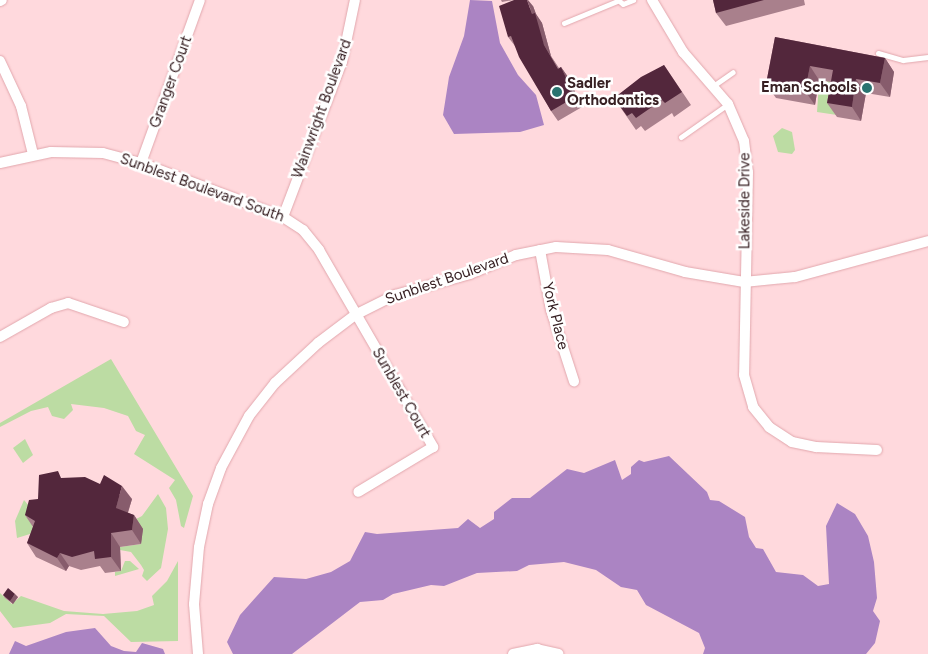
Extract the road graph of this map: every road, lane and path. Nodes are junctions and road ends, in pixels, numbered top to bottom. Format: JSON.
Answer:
{"nodes":[{"id":1,"x":200,"y":0,"type":"edge"},
{"id":2,"x":355,"y":0,"type":"edge"},
{"id":3,"x":618,"y":0,"type":"edge"},
{"id":4,"x":633,"y":0,"type":"edge"},
{"id":5,"x":652,"y":0,"type":"edge"},
{"id":6,"x":564,"y":22,"type":"dead end"},
{"id":7,"x":878,"y":53,"type":"dead end"},
{"id":8,"x":928,"y":57,"type":"edge"},
{"id":9,"x":0,"y":61,"type":"edge"},
{"id":10,"x":733,"y":72,"type":"dead end"},
{"id":11,"x":713,"y":86,"type":"junction"},
{"id":12,"x":728,"y":104,"type":"junction"},
{"id":13,"x":681,"y":137,"type":"dead end"},
{"id":14,"x":33,"y":154,"type":"junction"},
{"id":15,"x":0,"y":163,"type":"edge"},
{"id":16,"x":141,"y":163,"type":"junction"},
{"id":17,"x":283,"y":217,"type":"junction"},
{"id":18,"x":928,"y":241,"type":"edge"},
{"id":19,"x":540,"y":250,"type":"junction"},
{"id":20,"x":744,"y":282,"type":"junction"},
{"id":21,"x":355,"y":314,"type":"junction"},
{"id":22,"x":124,"y":322,"type":"dead end"},
{"id":23,"x":0,"y":337,"type":"edge"},
{"id":24,"x":574,"y":381,"type":"dead end"},
{"id":25,"x":877,"y":450,"type":"dead end"},
{"id":26,"x":358,"y":492,"type":"dead end"},
{"id":27,"x":198,"y":654,"type":"edge"},
{"id":28,"x":513,"y":654,"type":"edge"},
{"id":29,"x":558,"y":654,"type":"edge"}],
"edges":[{"from":1,"to":16,"type":"street","name":"Granger Court"},
{"from":2,"to":17,"type":"street","name":"Wainwright Boulevard"},
{"from":3,"to":4,"type":"lane"},
{"from":3,"to":6,"type":"lane"},
{"from":5,"to":11,"type":"street","name":"Lakeside Drive"},
{"from":7,"to":8,"type":"lane"},
{"from":9,"to":14,"type":"street"},
{"from":10,"to":11,"type":"lane"},
{"from":11,"to":12,"type":"street","name":"Lakeside Drive"},
{"from":12,"to":13,"type":"lane"},
{"from":12,"to":20,"type":"street","name":"Lakeside Drive"},
{"from":14,"to":15,"type":"street","name":"Sunblest Boulevard South"},
{"from":14,"to":16,"type":"street","name":"Sunblest Boulevard South"},
{"from":16,"to":17,"type":"street","name":"Sunblest Boulevard South"},
{"from":17,"to":21,"type":"street","name":"Sunblest Boulevard South"},
{"from":18,"to":20,"type":"street","name":"Sunblest Boulevard"},
{"from":19,"to":20,"type":"street","name":"Sunblest Boulevard"},
{"from":19,"to":21,"type":"street","name":"Sunblest Boulevard"},
{"from":19,"to":24,"type":"street","name":"York Place"},
{"from":20,"to":25,"type":"street","name":"Lakeside Drive"},
{"from":21,"to":26,"type":"street","name":"Sunblest Court"},
{"from":21,"to":27,"type":"street","name":"Sunblest Boulevard"},
{"from":22,"to":23,"type":"street"},
{"from":28,"to":29,"type":"street"}]}
